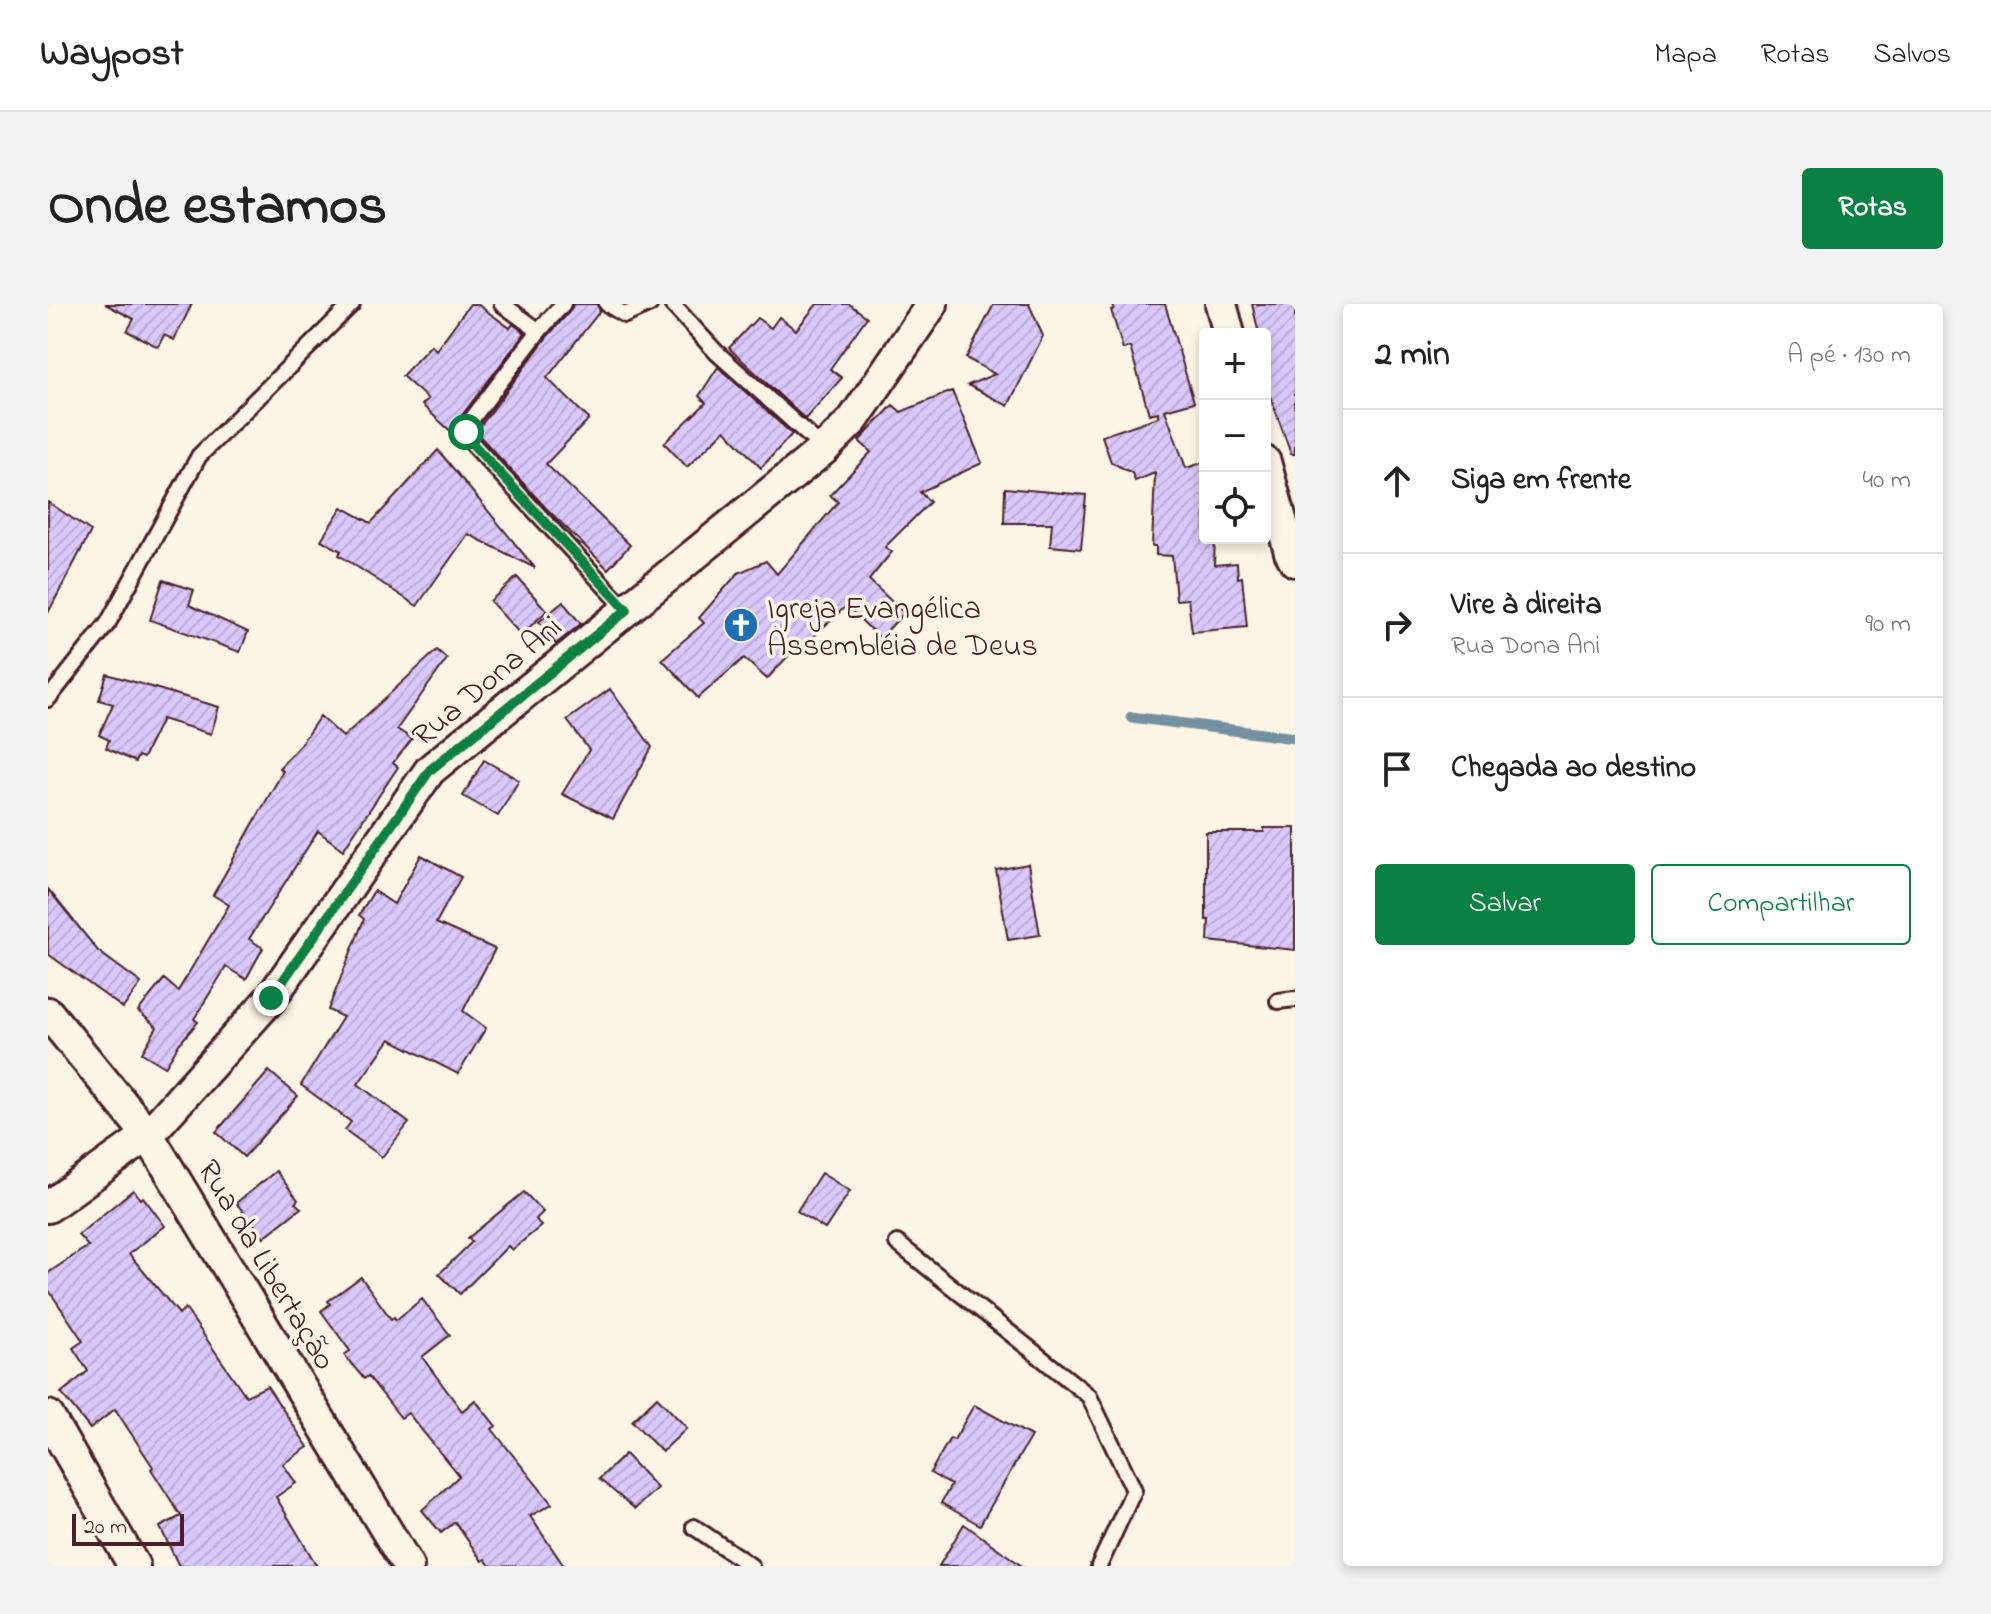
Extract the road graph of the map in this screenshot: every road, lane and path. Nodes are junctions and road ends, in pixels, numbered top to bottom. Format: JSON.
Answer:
{"nodes":[{"id":1,"x":352,"y":304,"type":"edge"},
{"id":2,"x":502,"y":304,"type":"edge"},
{"id":3,"x":563,"y":304,"type":"edge"},
{"id":4,"x":607,"y":304,"type":"edge"},
{"id":5,"x":650,"y":304,"type":"edge"},
{"id":6,"x":672,"y":304,"type":"edge"},
{"id":7,"x":932,"y":304,"type":"edge"},
{"id":8,"x":1221,"y":304,"type":"edge"},
{"id":9,"x":1227,"y":328,"type":"edge"},
{"id":10,"x":539,"y":331,"type":"junction"},
{"id":11,"x":824,"y":449,"type":"junction"},
{"id":12,"x":1268,"y":472,"type":"edge"},
{"id":13,"x":1295,"y":561,"type":"edge"},
{"id":14,"x":627,"y":610,"type":"junction"},
{"id":15,"x":48,"y":699,"type":"edge"},
{"id":16,"x":1295,"y":999,"type":"edge"},
{"id":17,"x":1278,"y":1001,"type":"dead end"},
{"id":18,"x":48,"y":1013,"type":"edge"},
{"id":19,"x":148,"y":1135,"type":"junction"},
{"id":20,"x":48,"y":1207,"type":"edge"},
{"id":21,"x":897,"y":1243,"type":"dead end"},
{"id":22,"x":48,"y":1416,"type":"edge"},
{"id":23,"x":694,"y":1527,"type":"dead end"},
{"id":24,"x":134,"y":1566,"type":"edge"},
{"id":25,"x":408,"y":1566,"type":"edge"},
{"id":26,"x":751,"y":1566,"type":"edge"},
{"id":27,"x":1099,"y":1566,"type":"edge"}],
"edges":[{"from":1,"to":15,"type":"lane"},
{"from":2,"to":10,"type":"lane"},
{"from":3,"to":10,"type":"lane"},
{"from":4,"to":5,"type":"lane"},
{"from":6,"to":11,"type":"lane"},
{"from":7,"to":11,"type":"street","name":"Rua Dona Ani"},
{"from":8,"to":9,"type":"street"},
{"from":10,"to":14,"type":"lane"},
{"from":11,"to":14,"type":"street","name":"Rua Dona Ani"},
{"from":12,"to":13,"type":"street"},
{"from":14,"to":19,"type":"street","name":"Rua Dona Ani"},
{"from":16,"to":17,"type":"lane"},
{"from":18,"to":19,"type":"street","name":"Rua da Libertação"},
{"from":19,"to":20,"type":"street","name":"Rua Dona Ani"},
{"from":19,"to":25,"type":"street","name":"Rua da Libertação"},
{"from":21,"to":27,"type":"lane"},
{"from":22,"to":24,"type":"street"},
{"from":23,"to":26,"type":"lane"}]}
